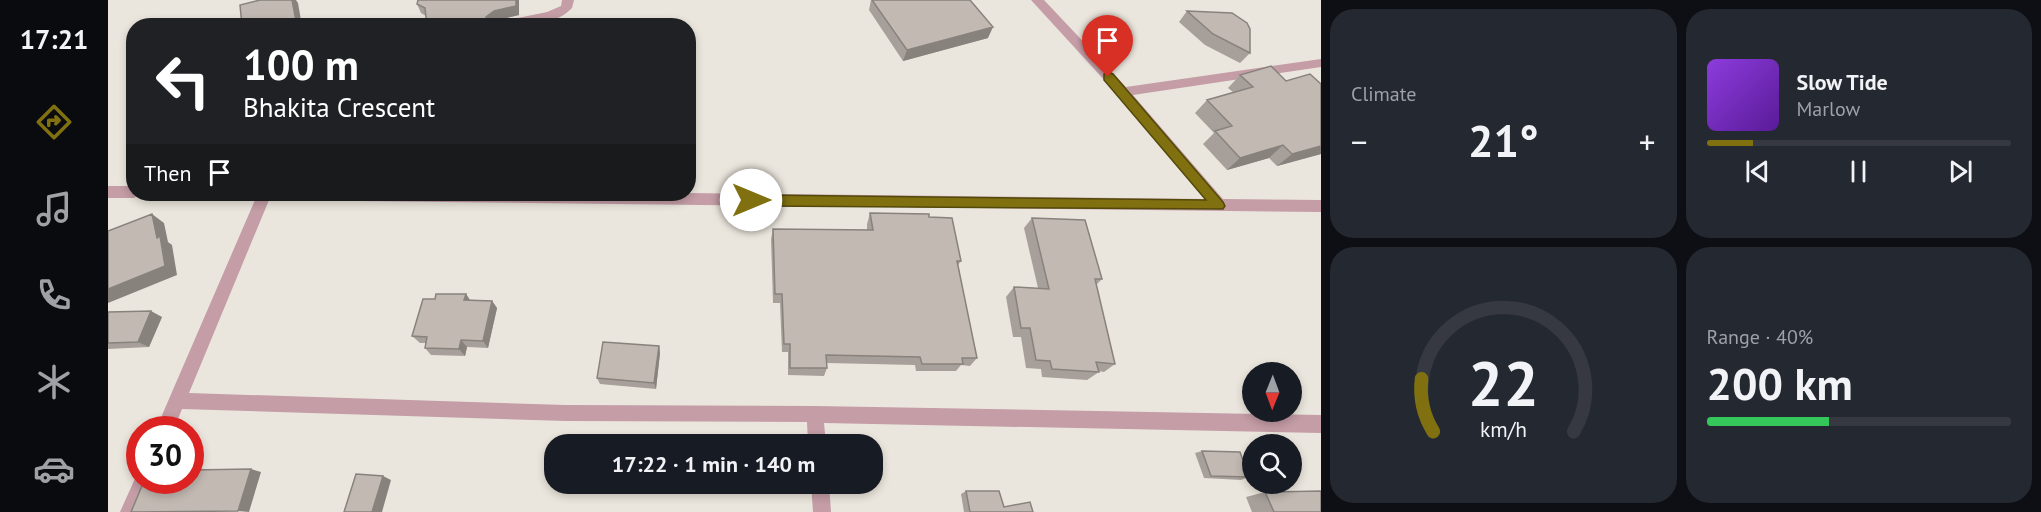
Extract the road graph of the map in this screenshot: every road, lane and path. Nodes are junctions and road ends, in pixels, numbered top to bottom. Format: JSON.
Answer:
{"nodes":[{"id":1,"x":568,"y":0,"type":"edge"},
{"id":2,"x":1037,"y":0,"type":"edge"},
{"id":3,"x":539,"y":18,"type":"edge"},
{"id":4,"x":1321,"y":63,"type":"edge"},
{"id":5,"x":1123,"y":92,"type":"junction"},
{"id":6,"x":108,"y":192,"type":"edge"},
{"id":7,"x":126,"y":192,"type":"edge"},
{"id":8,"x":696,"y":199,"type":"edge"},
{"id":9,"x":262,"y":201,"type":"edge"},
{"id":10,"x":1219,"y":206,"type":"junction"},
{"id":11,"x":1321,"y":206,"type":"edge"},
{"id":12,"x":176,"y":401,"type":"junction"},
{"id":13,"x":815,"y":414,"type":"junction"},
{"id":14,"x":170,"y":416,"type":"edge"},
{"id":15,"x":1321,"y":424,"type":"edge"},
{"id":16,"x":816,"y":434,"type":"edge"},
{"id":17,"x":137,"y":494,"type":"edge"},
{"id":18,"x":821,"y":494,"type":"edge"},
{"id":19,"x":129,"y":512,"type":"edge"},
{"id":20,"x":822,"y":512,"type":"edge"}],
"edges":[{"from":1,"to":3,"type":"street"},
{"from":2,"to":5,"type":"street"},
{"from":4,"to":5,"type":"street"},
{"from":5,"to":10,"type":"street"},
{"from":6,"to":7,"type":"street"},
{"from":8,"to":10,"type":"street"},
{"from":9,"to":12,"type":"street"},
{"from":10,"to":11,"type":"street"},
{"from":12,"to":13,"type":"street"},
{"from":12,"to":14,"type":"street"},
{"from":13,"to":15,"type":"street"},
{"from":13,"to":16,"type":"street"},
{"from":17,"to":19,"type":"street"},
{"from":18,"to":20,"type":"street"}]}
